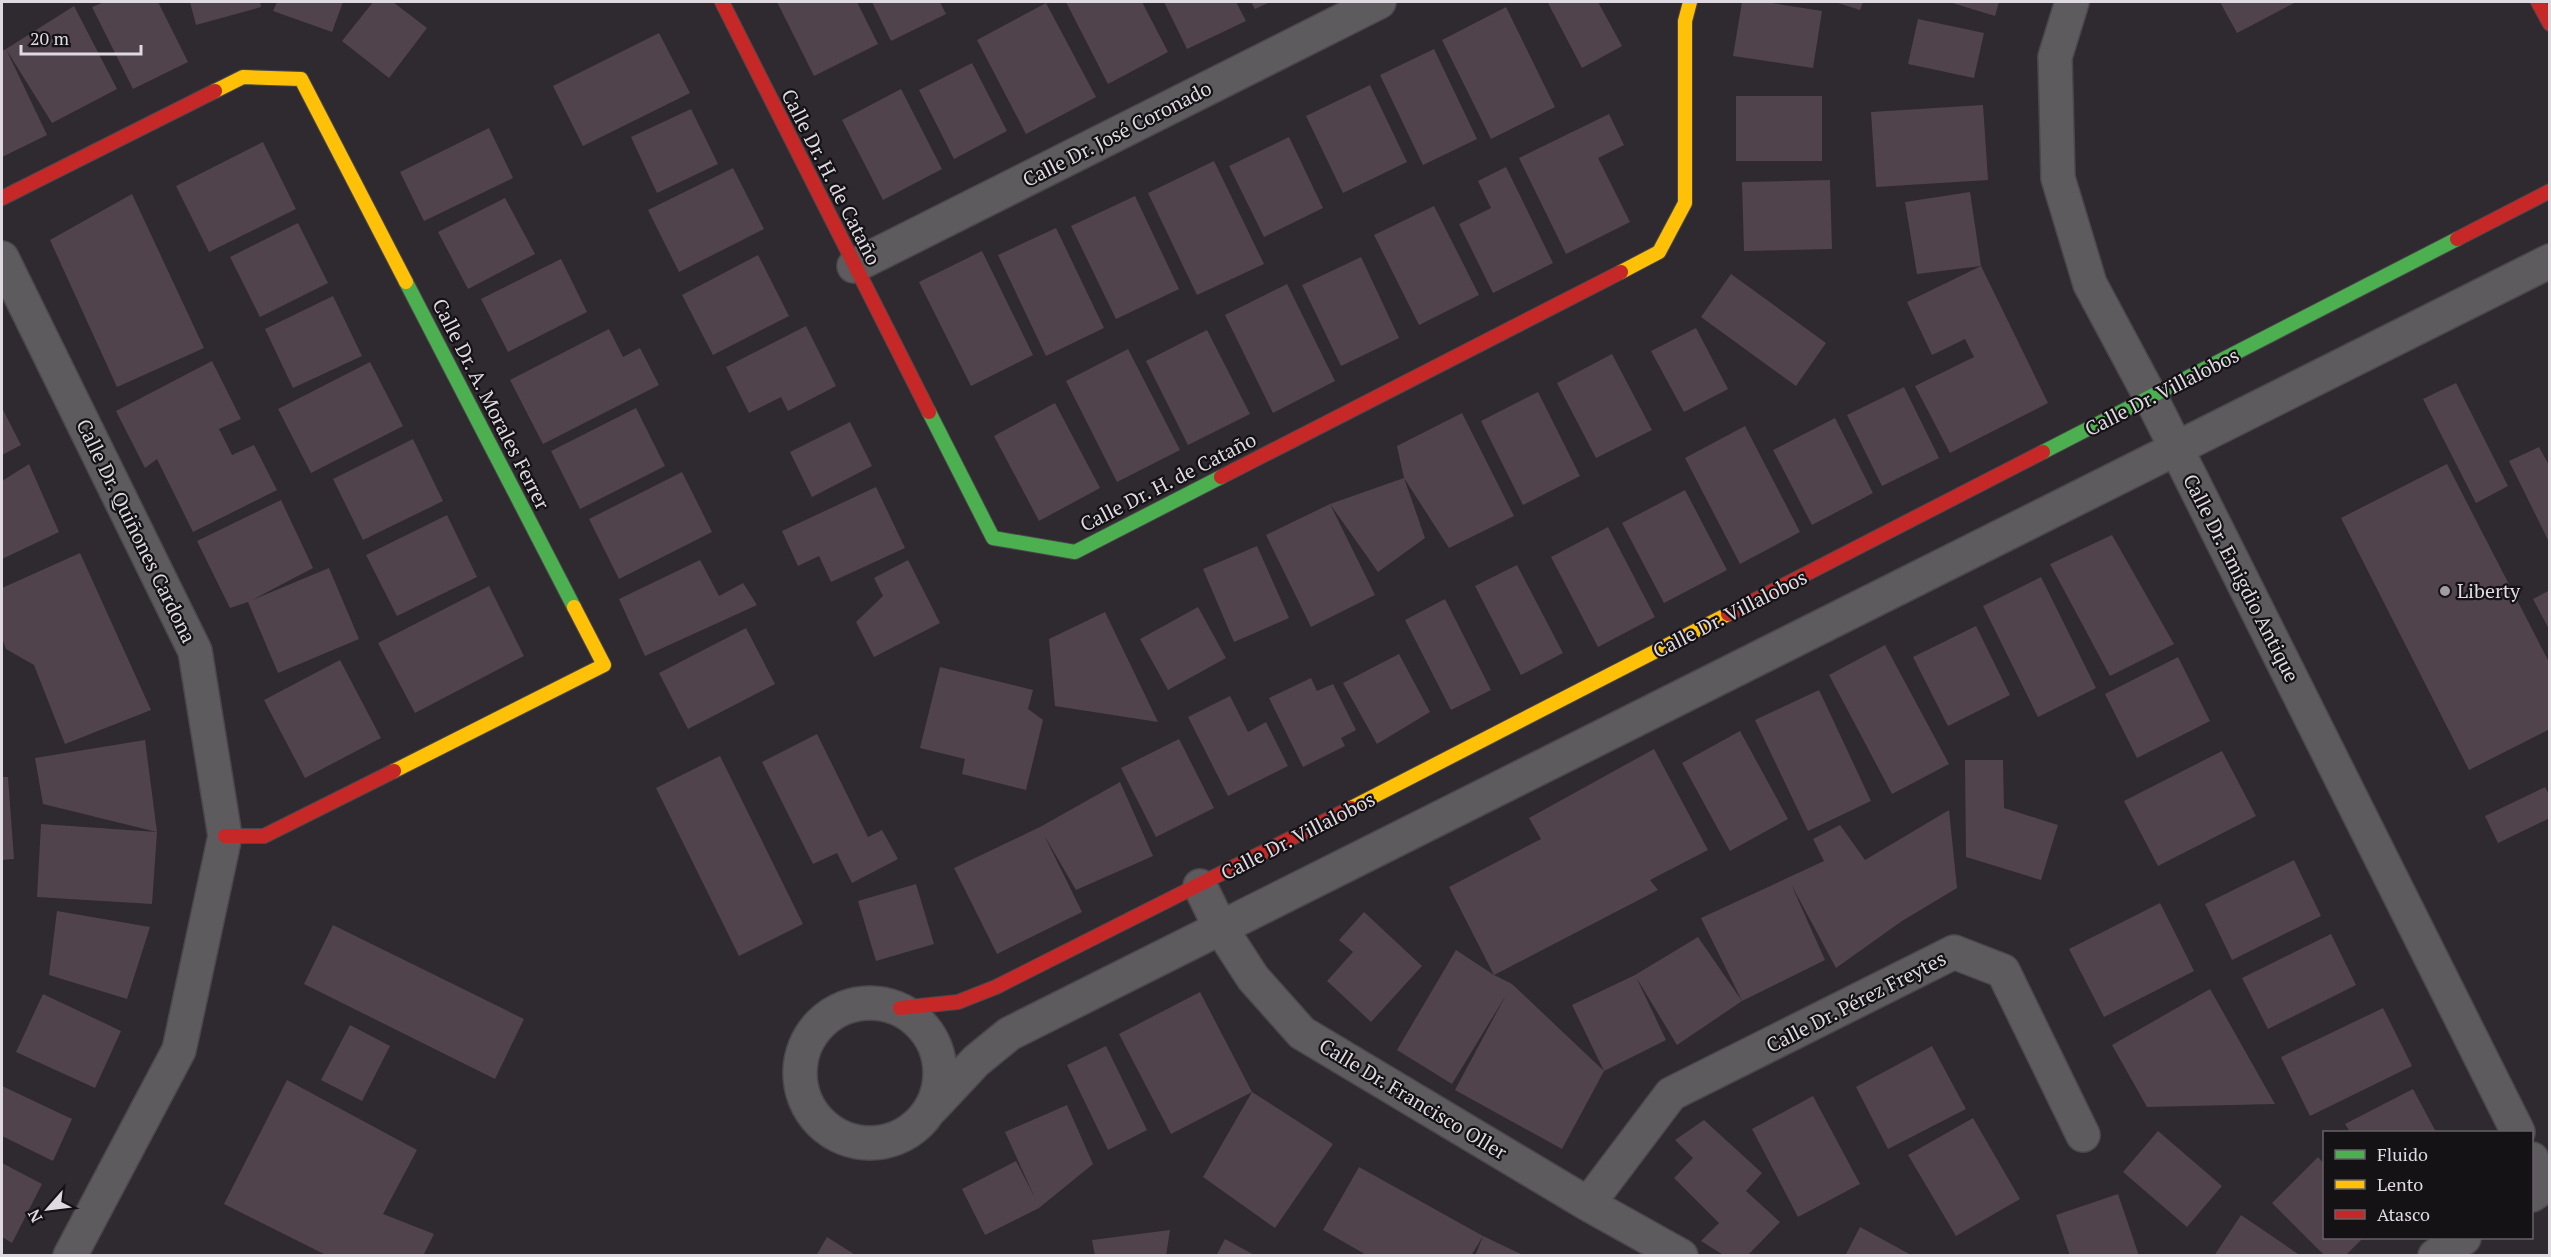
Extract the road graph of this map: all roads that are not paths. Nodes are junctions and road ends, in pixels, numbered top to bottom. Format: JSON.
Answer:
{"nodes":[{"id":1,"x":722,"y":2,"type":"edge"},
{"id":2,"x":1379,"y":2,"type":"edge"},
{"id":3,"x":1690,"y":2,"type":"edge"},
{"id":4,"x":2072,"y":2,"type":"edge"},
{"id":5,"x":2538,"y":2,"type":"edge"},
{"id":6,"x":2550,"y":24,"type":"edge"},
{"id":7,"x":2550,"y":191,"type":"edge"},
{"id":8,"x":2,"y":198,"type":"edge"},
{"id":9,"x":2,"y":258,"type":"edge"},
{"id":10,"x":2550,"y":261,"type":"edge"},
{"id":11,"x":854,"y":266,"type":"junction"},
{"id":12,"x":2151,"y":398,"type":"junction"},
{"id":13,"x":2176,"y":448,"type":"junction"},
{"id":14,"x":225,"y":836,"type":"junction"},
{"id":15,"x":1200,"y":886,"type":"junction"},
{"id":16,"x":1220,"y":927,"type":"junction"},
{"id":17,"x":900,"y":1008,"type":"junction"},
{"id":18,"x":932,"y":1108,"type":"junction"},
{"id":19,"x":2518,"y":1131,"type":"edge"},
{"id":20,"x":2083,"y":1135,"type":"dead end"},
{"id":21,"x":1588,"y":1204,"type":"junction"},
{"id":22,"x":2462,"y":1239,"type":"edge"},
{"id":23,"x":70,"y":1256,"type":"edge"},
{"id":24,"x":1681,"y":1256,"type":"edge"},
{"id":25,"x":2435,"y":1256,"type":"edge"}],
"edges":[{"from":1,"to":11,"type":"street","name":"Calle Dr. H. de Cataño"},
{"from":2,"to":11,"type":"street","name":"Calle Dr. José Coronado"},
{"from":3,"to":11,"type":"street","name":"Calle Dr. H. de Cataño"},
{"from":4,"to":12,"type":"street","name":"Calle Dr. Emigdio Antique"},
{"from":5,"to":6,"type":"street"},
{"from":7,"to":12,"type":"street","name":"Calle Dr. Villalobos"},
{"from":8,"to":14,"type":"street","name":"Calle Dr. A. Morales Ferrer"},
{"from":9,"to":14,"type":"street","name":"Calle Dr. Quiñones Cardona"},
{"from":10,"to":13,"type":"street"},
{"from":12,"to":13,"type":"street","name":"Calle Dr. Emigdio Antique"},
{"from":12,"to":15,"type":"street","name":"Calle Dr. Villalobos"},
{"from":13,"to":16,"type":"street"},
{"from":13,"to":19,"type":"street","name":"Calle Dr. Emigdio Antique"},
{"from":14,"to":23,"type":"street","name":"Calle Dr. Quiñones Cardona"},
{"from":15,"to":16,"type":"street","name":"Calle Dr. Francisco Oller"},
{"from":15,"to":17,"type":"street","name":"Calle Dr. Villalobos"},
{"from":16,"to":18,"type":"street"},
{"from":16,"to":21,"type":"street","name":"Calle Dr. Francisco Oller"},
{"from":17,"to":18,"type":"street"},
{"from":17,"to":18,"type":"street"},
{"from":20,"to":21,"type":"street","name":"Calle Dr. Pérez Freytes"},
{"from":21,"to":24,"type":"street","name":"Calle Dr. Francisco Oller"},
{"from":22,"to":25,"type":"street"}]}
